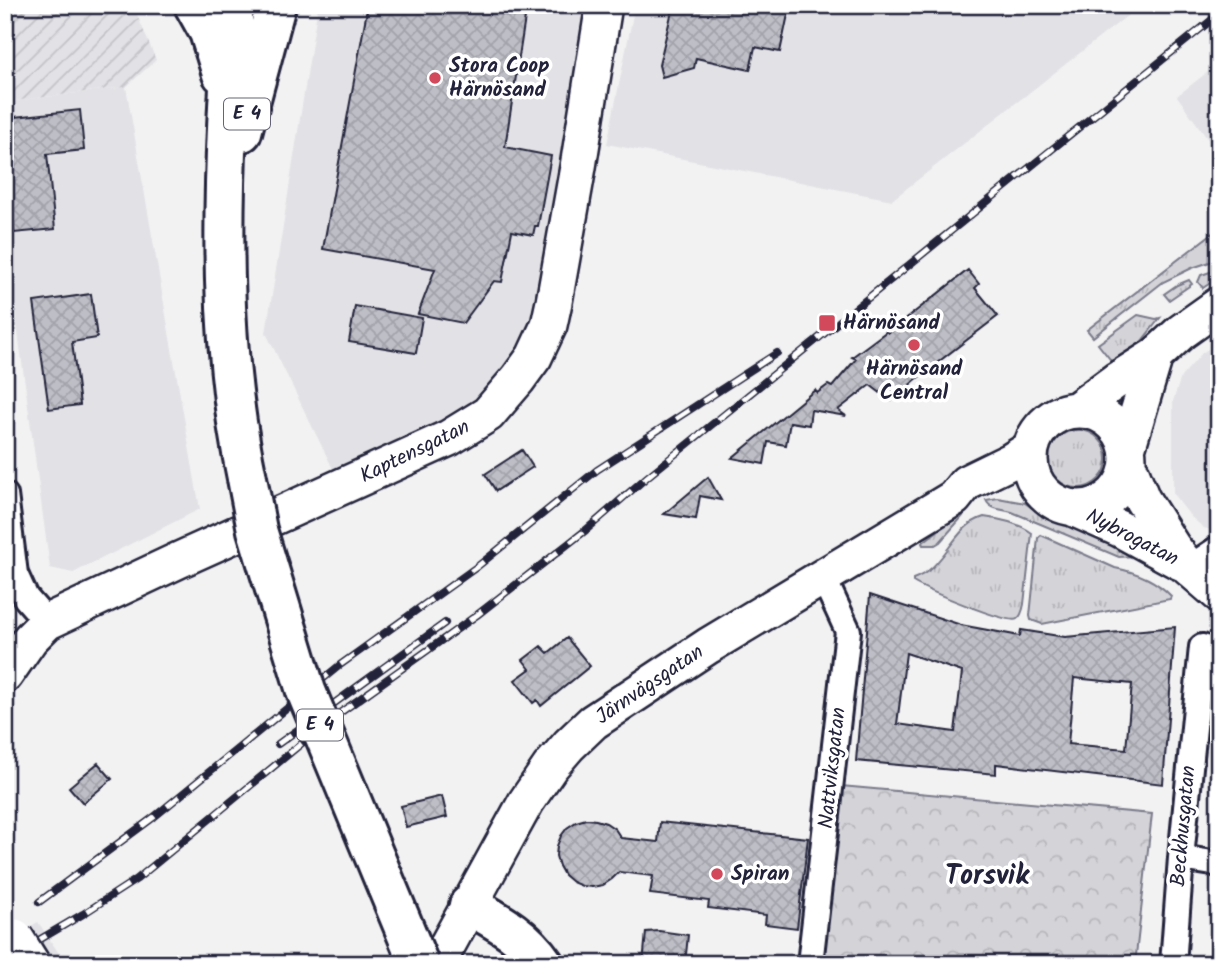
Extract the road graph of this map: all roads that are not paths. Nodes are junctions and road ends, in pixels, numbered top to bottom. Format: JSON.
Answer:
{"nodes":[{"id":1,"x":194,"y":5,"type":"edge"},
{"id":2,"x":234,"y":5,"type":"edge"},
{"id":3,"x":276,"y":5,"type":"edge"},
{"id":4,"x":604,"y":5,"type":"edge"},
{"id":5,"x":228,"y":97,"type":"junction"},
{"id":6,"x":224,"y":201,"type":"junction"},
{"id":7,"x":1219,"y":305,"type":"edge"},
{"id":8,"x":1156,"y":356,"type":"junction"},
{"id":9,"x":1076,"y":410,"type":"junction"},
{"id":10,"x":1030,"y":449,"type":"junction"},
{"id":11,"x":1128,"y":456,"type":"junction"},
{"id":12,"x":1038,"y":488,"type":"junction"},
{"id":13,"x":5,"y":495,"type":"edge"},
{"id":14,"x":954,"y":498,"type":"junction"},
{"id":15,"x":1075,"y":509,"type":"junction"},
{"id":16,"x":1219,"y":548,"type":"edge"},
{"id":17,"x":1189,"y":568,"type":"junction"},
{"id":18,"x":823,"y":577,"type":"junction"},
{"id":19,"x":1219,"y":594,"type":"edge"},
{"id":20,"x":47,"y":622,"type":"junction"},
{"id":21,"x":1202,"y":647,"type":"dead end"},
{"id":22,"x":5,"y":675,"type":"edge"},
{"id":23,"x":1181,"y":858,"type":"junction"},
{"id":24,"x":1219,"y":864,"type":"edge"},
{"id":25,"x":469,"y":905,"type":"junction"},
{"id":26,"x":419,"y":964,"type":"edge"},
{"id":27,"x":437,"y":964,"type":"edge"},
{"id":28,"x":544,"y":964,"type":"edge"},
{"id":29,"x":810,"y":964,"type":"edge"},
{"id":30,"x":1173,"y":964,"type":"edge"}],
"edges":[{"from":1,"to":5,"type":"highway","number":"E 4"},
{"from":2,"to":5,"type":"highway","number":"E 4"},
{"from":3,"to":6,"type":"highway","number":"E 4"},
{"from":4,"to":20,"type":"main road","name":"Kaptensgatan"},
{"from":5,"to":6,"type":"highway","number":"E 4"},
{"from":6,"to":26,"type":"highway","number":"E 4","bridge":true},
{"from":7,"to":8,"type":"main road"},
{"from":8,"to":9,"type":"main road"},
{"from":8,"to":11,"type":"main road"},
{"from":9,"to":10,"type":"main road"},
{"from":9,"to":11,"type":"main road"},
{"from":10,"to":12,"type":"main road"},
{"from":10,"to":14,"type":"main road","name":"Järnvägsgatan"},
{"from":11,"to":15,"type":"main road"},
{"from":11,"to":17,"type":"main road","name":"Nybrogatan"},
{"from":12,"to":14,"type":"main road","name":"Järnvägsgatan"},
{"from":12,"to":15,"type":"main road"},
{"from":13,"to":20,"type":"street"},
{"from":14,"to":18,"type":"main road","name":"Järnvägsgatan"},
{"from":15,"to":17,"type":"main road","name":"Nybrogatan"},
{"from":16,"to":17,"type":"street"},
{"from":17,"to":19,"type":"main road","name":"Nybrogatan"},
{"from":18,"to":25,"type":"main road","name":"Järnvägsgatan"},
{"from":18,"to":29,"type":"street","name":"Nattviksgatan"},
{"from":20,"to":22,"type":"main road","name":"Kaptensgatan"},
{"from":21,"to":23,"type":"street","name":"Beckhusgatan"},
{"from":23,"to":24,"type":"street"},
{"from":23,"to":30,"type":"street","name":"Beckhusgatan"},
{"from":25,"to":27,"type":"main road","name":"Järnvägsgatan"},
{"from":25,"to":28,"type":"highway"}]}
